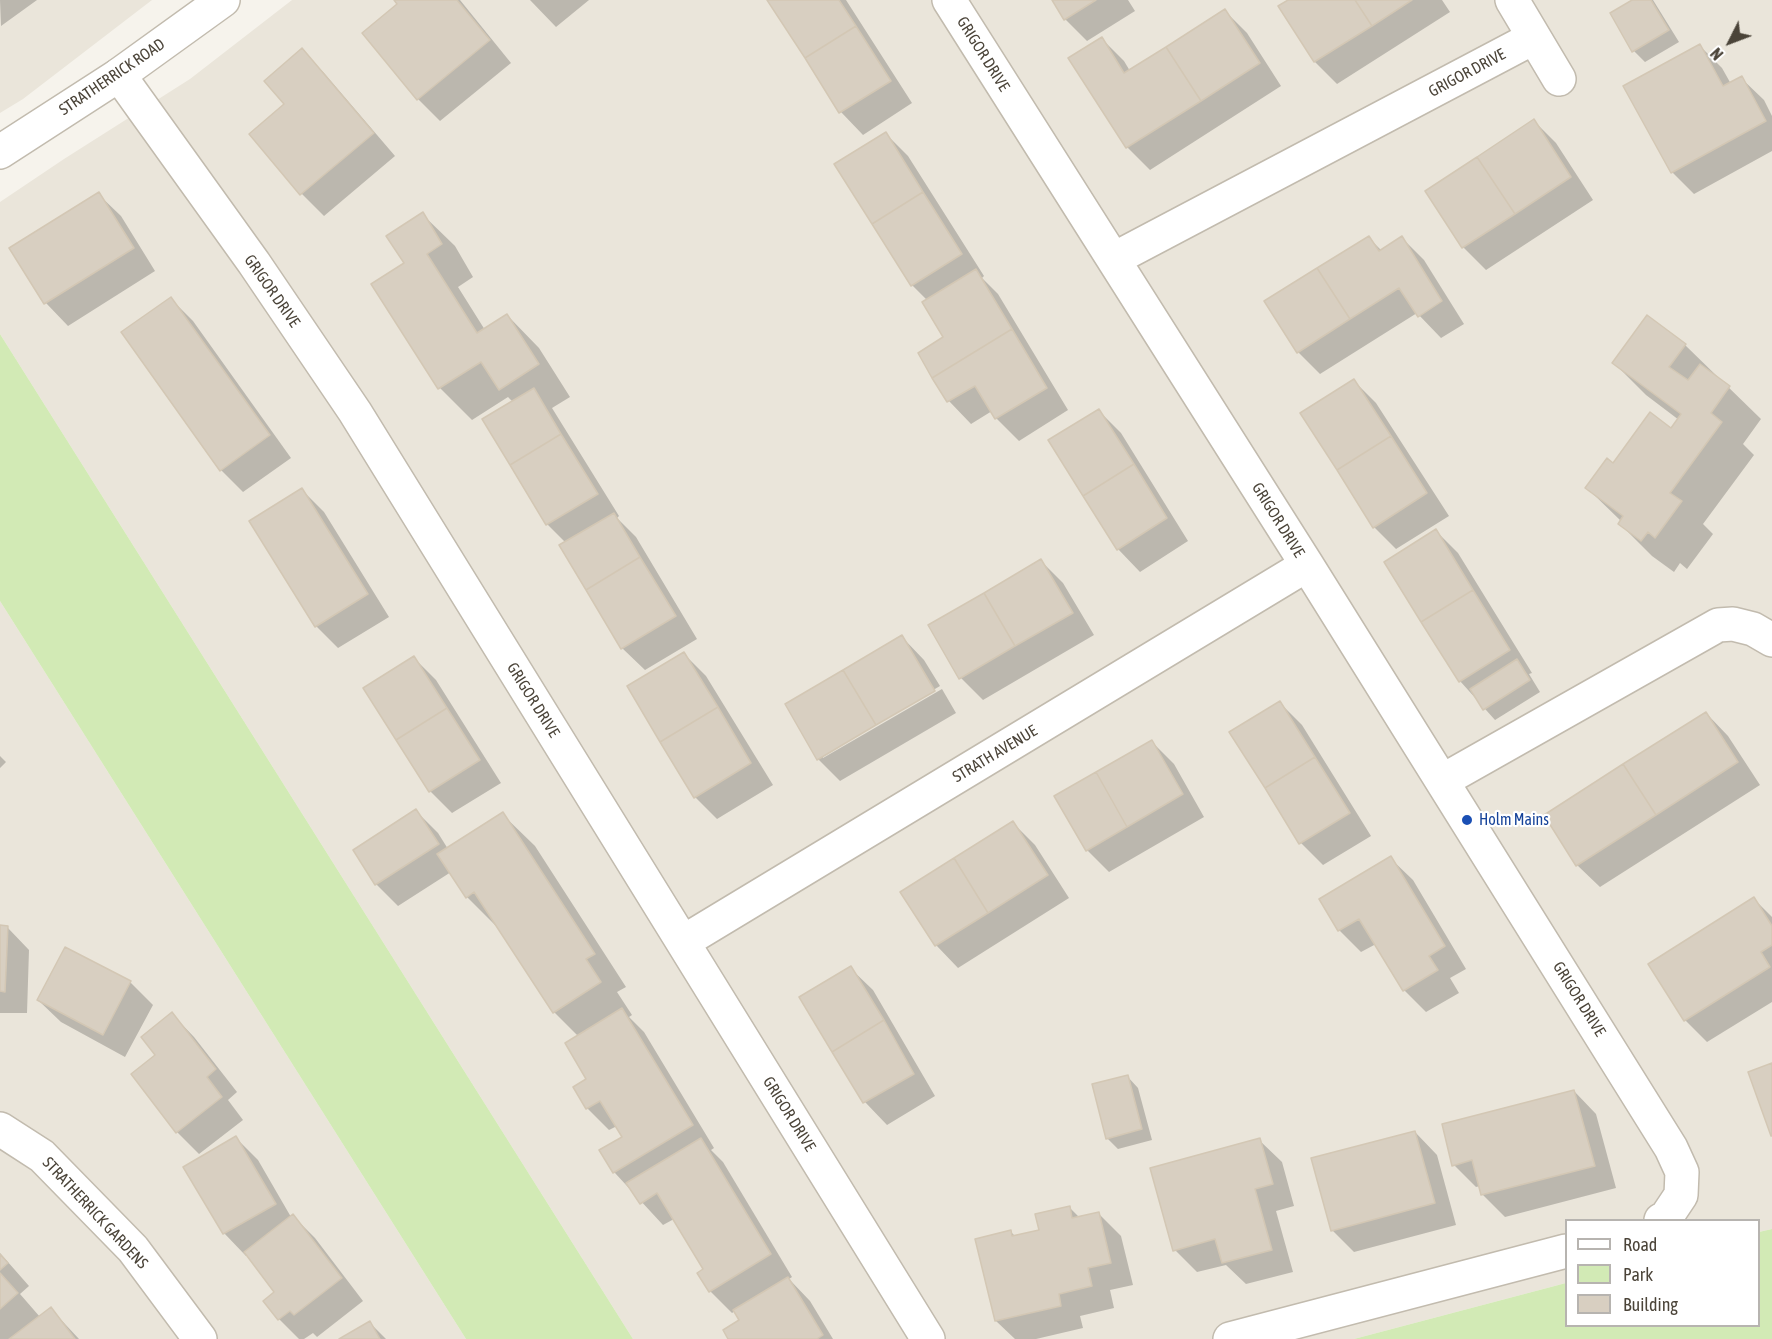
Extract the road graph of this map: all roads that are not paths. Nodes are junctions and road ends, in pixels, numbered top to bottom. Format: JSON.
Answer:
{"nodes":[{"id":1,"x":223,"y":0,"type":"edge"},
{"id":2,"x":949,"y":0,"type":"edge"},
{"id":3,"x":1512,"y":0,"type":"edge"},
{"id":4,"x":1533,"y":38,"type":"junction"},
{"id":5,"x":119,"y":75,"type":"junction"},
{"id":6,"x":1558,"y":79,"type":"dead end"},
{"id":7,"x":0,"y":152,"type":"edge"},
{"id":8,"x":1114,"y":259,"type":"junction"},
{"id":9,"x":1307,"y":565,"type":"junction"},
{"id":10,"x":1772,"y":640,"type":"edge"},
{"id":11,"x":1442,"y":781,"type":"junction"},
{"id":12,"x":683,"y":942,"type":"junction"},
{"id":13,"x":0,"y":1129,"type":"edge"},
{"id":14,"x":1665,"y":1219,"type":"edge"},
{"id":15,"x":1565,"y":1251,"type":"edge"},
{"id":16,"x":200,"y":1339,"type":"edge"},
{"id":17,"x":928,"y":1339,"type":"edge"},
{"id":18,"x":1230,"y":1339,"type":"edge"}],
"edges":[{"from":1,"to":5,"type":"street","name":"STRATHERRICK ROAD"},
{"from":2,"to":8,"type":"street","name":"GRIGOR DRIVE"},
{"from":3,"to":4,"type":"street"},
{"from":4,"to":6,"type":"street"},
{"from":4,"to":8,"type":"street","name":"GRIGOR DRIVE"},
{"from":5,"to":7,"type":"street","name":"STRATHERRICK ROAD"},
{"from":5,"to":12,"type":"street","name":"GRIGOR DRIVE"},
{"from":8,"to":9,"type":"street","name":"GRIGOR DRIVE"},
{"from":9,"to":11,"type":"street","name":"GRIGOR DRIVE"},
{"from":9,"to":12,"type":"street","name":"STRATH AVENUE"},
{"from":10,"to":11,"type":"street"},
{"from":11,"to":14,"type":"street","name":"GRIGOR DRIVE"},
{"from":12,"to":17,"type":"street","name":"GRIGOR DRIVE"},
{"from":13,"to":16,"type":"street","name":"STRATHERRICK GARDENS"},
{"from":15,"to":18,"type":"street"}]}
